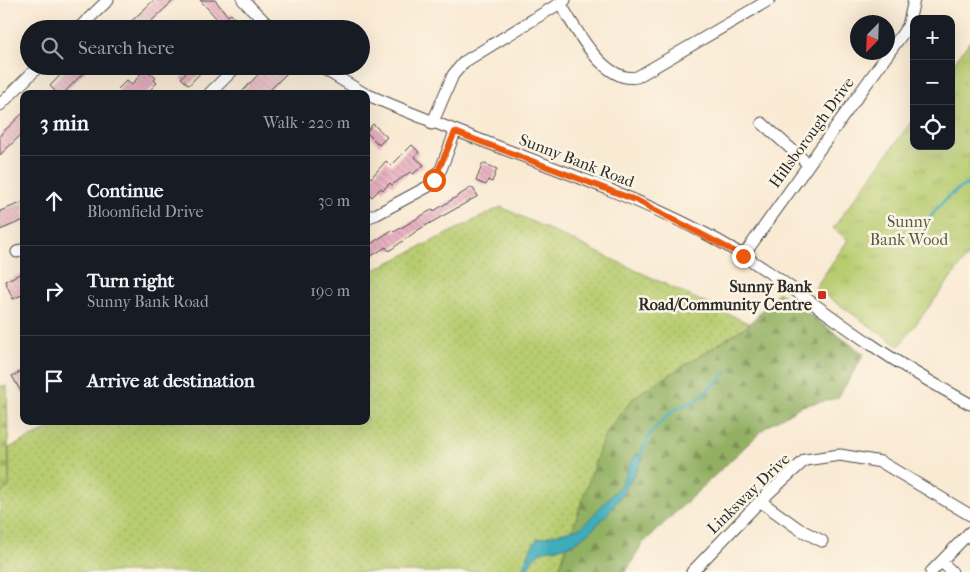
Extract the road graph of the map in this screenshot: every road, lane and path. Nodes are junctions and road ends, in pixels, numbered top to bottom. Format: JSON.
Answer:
{"nodes":[{"id":1,"x":108,"y":0,"type":"edge"},
{"id":2,"x":243,"y":0,"type":"edge"},
{"id":3,"x":769,"y":0,"type":"edge"},
{"id":4,"x":914,"y":0,"type":"edge"},
{"id":5,"x":562,"y":2,"type":"edge"},
{"id":6,"x":87,"y":20,"type":"edge"},
{"id":7,"x":263,"y":20,"type":"edge"},
{"id":8,"x":30,"y":75,"type":"edge"},
{"id":9,"x":227,"y":75,"type":"edge"},
{"id":10,"x":334,"y":75,"type":"edge"},
{"id":11,"x":213,"y":90,"type":"edge"},
{"id":12,"x":359,"y":90,"type":"edge"},
{"id":13,"x":370,"y":96,"type":"edge"},
{"id":14,"x":0,"y":105,"type":"edge"},
{"id":15,"x":762,"y":123,"type":"dead end"},
{"id":16,"x":432,"y":124,"type":"junction"},
{"id":17,"x":455,"y":132,"type":"junction"},
{"id":18,"x":808,"y":164,"type":"junction"},
{"id":19,"x":370,"y":217,"type":"edge"},
{"id":20,"x":743,"y":256,"type":"junction"},
{"id":21,"x":970,"y":404,"type":"edge"},
{"id":22,"x":760,"y":501,"type":"junction"},
{"id":23,"x":970,"y":515,"type":"edge"},
{"id":24,"x":970,"y":532,"type":"edge"},
{"id":25,"x":822,"y":541,"type":"dead end"},
{"id":26,"x":942,"y":562,"type":"junction"},
{"id":27,"x":692,"y":572,"type":"edge"},
{"id":28,"x":931,"y":572,"type":"edge"},
{"id":29,"x":952,"y":572,"type":"edge"}],
"edges":[{"from":1,"to":6,"type":"street"},
{"from":2,"to":7,"type":"street"},
{"from":3,"to":5,"type":"street"},
{"from":4,"to":18,"type":"street","name":"Hillsborough Drive"},
{"from":5,"to":16,"type":"street"},
{"from":8,"to":14,"type":"street"},
{"from":9,"to":11,"type":"street"},
{"from":10,"to":12,"type":"street","name":"Sunny Bank Road"},
{"from":13,"to":16,"type":"street","name":"Sunny Bank Road"},
{"from":15,"to":18,"type":"street"},
{"from":16,"to":17,"type":"street","name":"Sunny Bank Road"},
{"from":17,"to":19,"type":"street"},
{"from":17,"to":20,"type":"street","name":"Sunny Bank Road"},
{"from":18,"to":20,"type":"street","name":"Hillsborough Drive"},
{"from":20,"to":21,"type":"street","name":"Sunny Bank Road"},
{"from":22,"to":23,"type":"street","name":"Linksway Drive"},
{"from":22,"to":25,"type":"street"},
{"from":22,"to":27,"type":"street","name":"Linksway Drive"},
{"from":24,"to":26,"type":"street"},
{"from":26,"to":28,"type":"street"},
{"from":26,"to":29,"type":"street"}]}
